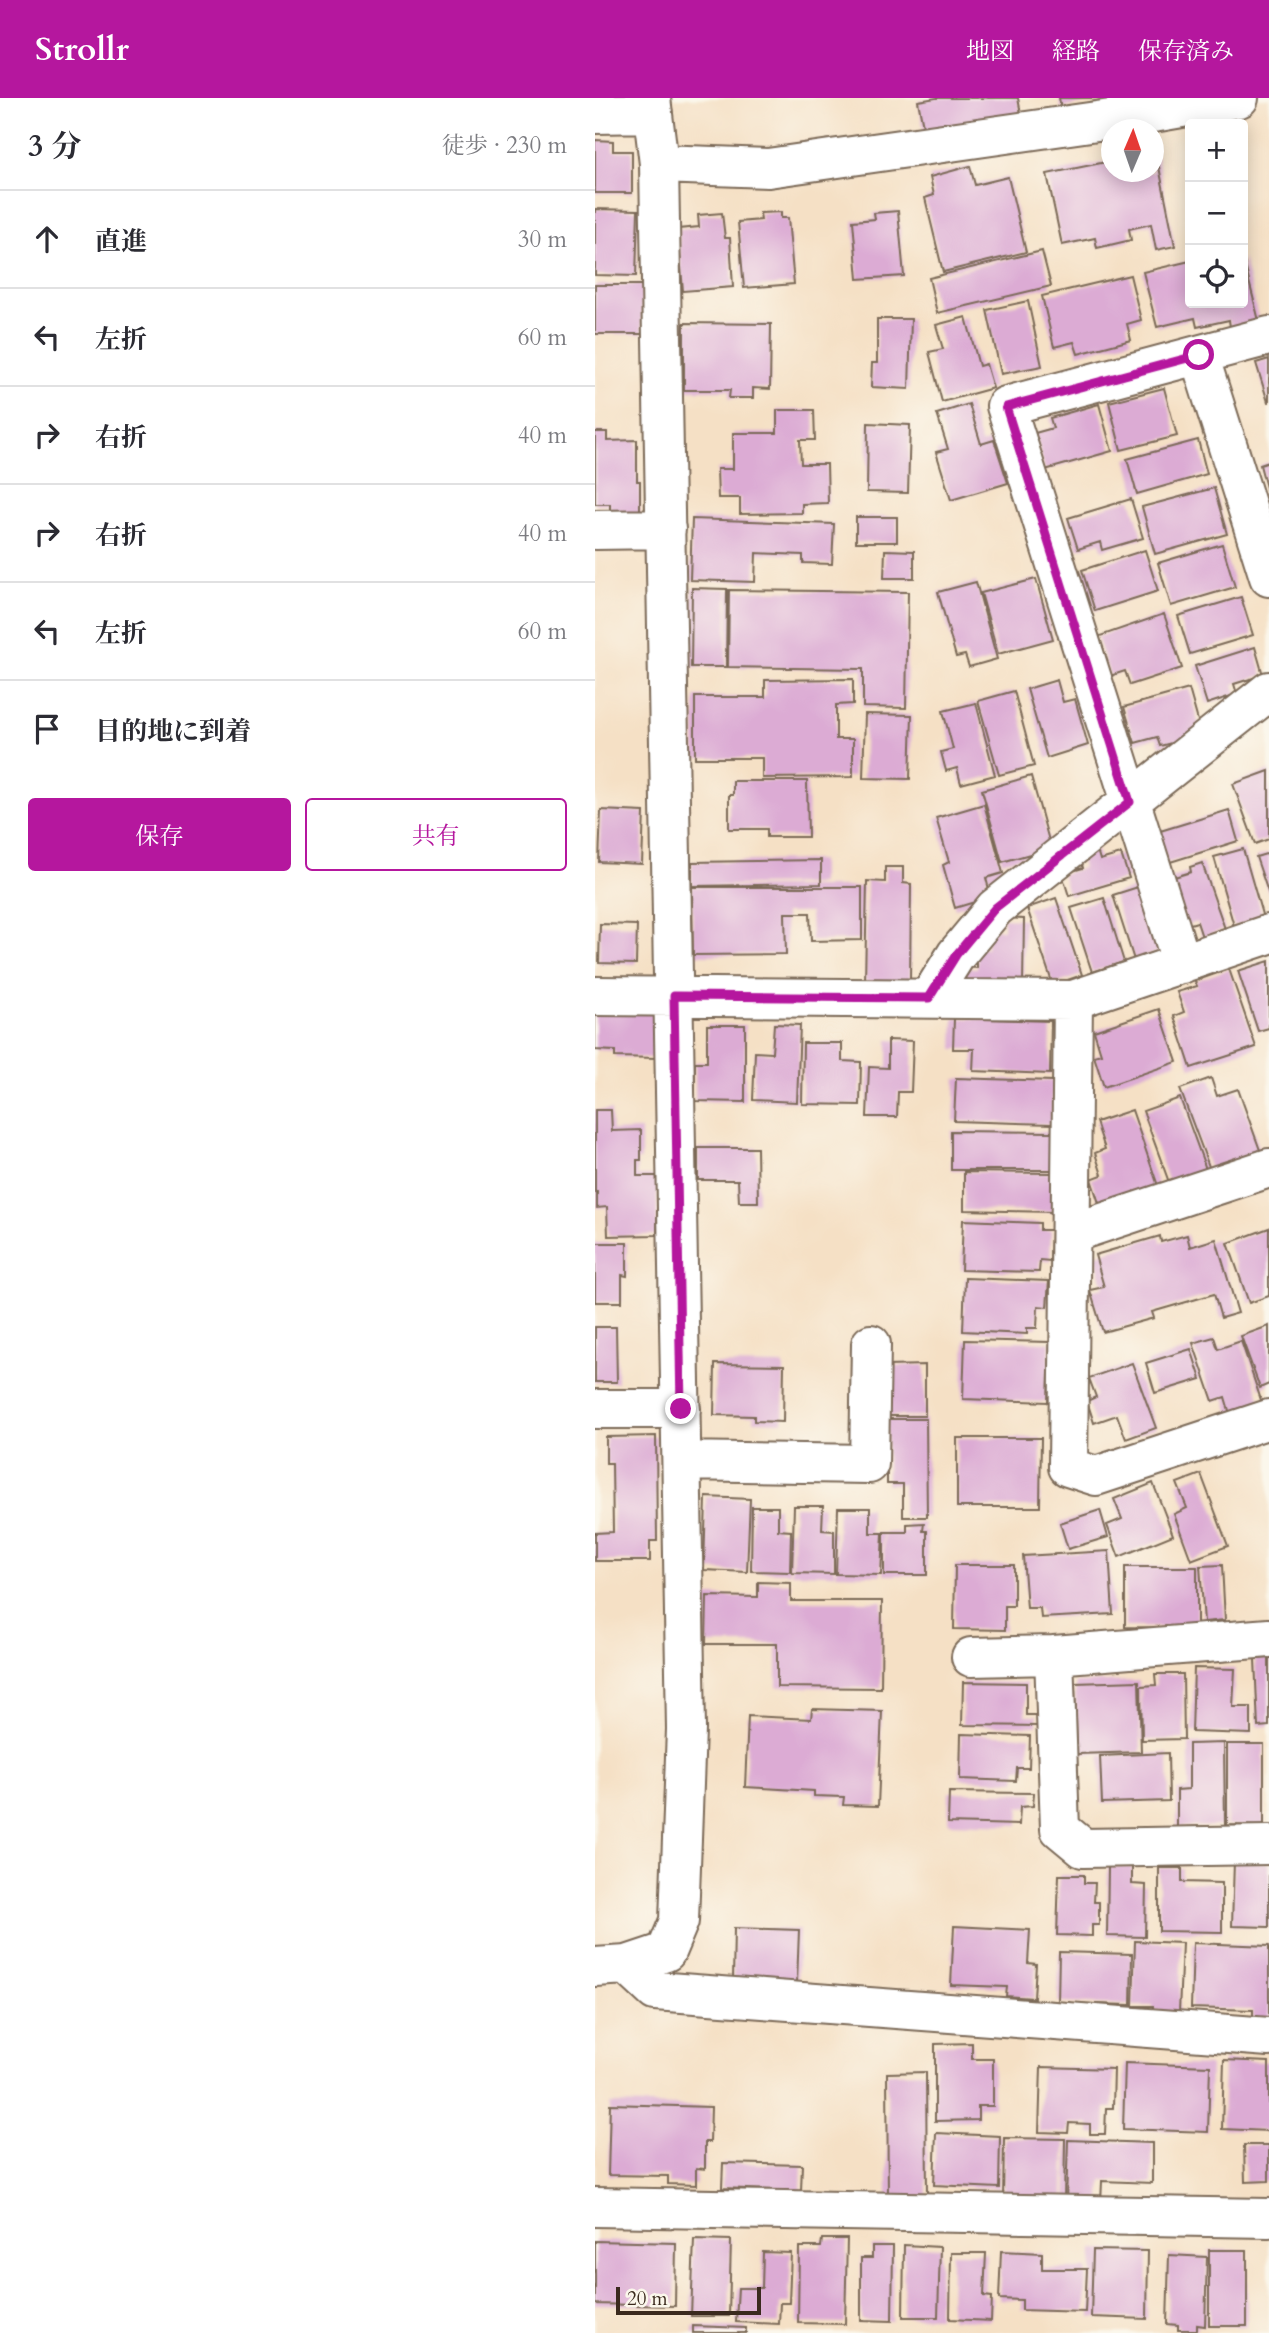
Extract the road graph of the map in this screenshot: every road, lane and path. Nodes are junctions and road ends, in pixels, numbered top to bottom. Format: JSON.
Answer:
{"nodes":[{"id":1,"x":1239,"y":98,"type":"edge"},
{"id":2,"x":652,"y":105,"type":"edge"},
{"id":3,"x":595,"y":114,"type":"edge"},
{"id":4,"x":659,"y":164,"type":"junction"},
{"id":5,"x":1269,"y":336,"type":"edge"},
{"id":6,"x":1199,"y":355,"type":"junction"},
{"id":7,"x":666,"y":529,"type":"junction"},
{"id":8,"x":595,"y":530,"type":"edge"},
{"id":9,"x":1269,"y":577,"type":"edge"},
{"id":10,"x":1269,"y":691,"type":"edge"},
{"id":11,"x":1130,"y":802,"type":"junction"},
{"id":12,"x":1269,"y":934,"type":"edge"},
{"id":13,"x":1182,"y":964,"type":"junction"},
{"id":14,"x":595,"y":996,"type":"edge"},
{"id":15,"x":674,"y":996,"type":"junction"},
{"id":16,"x":929,"y":998,"type":"junction"},
{"id":17,"x":1073,"y":1000,"type":"junction"},
{"id":18,"x":1269,"y":1168,"type":"edge"},
{"id":19,"x":1072,"y":1233,"type":"junction"},
{"id":20,"x":871,"y":1344,"type":"dead end"},
{"id":21,"x":595,"y":1409,"type":"edge"},
{"id":22,"x":681,"y":1409,"type":"junction"},
{"id":23,"x":1269,"y":1419,"type":"edge"},
{"id":24,"x":682,"y":1461,"type":"junction"},
{"id":25,"x":1269,"y":1638,"type":"edge"},
{"id":26,"x":1054,"y":1655,"type":"junction"},
{"id":27,"x":971,"y":1657,"type":"dead end"},
{"id":28,"x":1269,"y":1845,"type":"edge"},
{"id":29,"x":611,"y":1966,"type":"edge"},
{"id":30,"x":1269,"y":2037,"type":"edge"},
{"id":31,"x":595,"y":2207,"type":"edge"},
{"id":32,"x":1269,"y":2218,"type":"edge"}],
"edges":[{"from":1,"to":4,"type":"street"},
{"from":2,"to":3,"type":"street"},
{"from":2,"to":4,"type":"street"},
{"from":4,"to":7,"type":"street"},
{"from":5,"to":6,"type":"street"},
{"from":6,"to":9,"type":"street"},
{"from":6,"to":11,"type":"street"},
{"from":7,"to":8,"type":"street"},
{"from":7,"to":15,"type":"street"},
{"from":10,"to":11,"type":"street"},
{"from":11,"to":13,"type":"street"},
{"from":11,"to":16,"type":"street"},
{"from":12,"to":13,"type":"street"},
{"from":13,"to":17,"type":"street"},
{"from":14,"to":15,"type":"street"},
{"from":15,"to":16,"type":"street"},
{"from":15,"to":22,"type":"street"},
{"from":16,"to":17,"type":"street"},
{"from":17,"to":19,"type":"street"},
{"from":18,"to":19,"type":"street"},
{"from":19,"to":23,"type":"street"},
{"from":20,"to":24,"type":"street"},
{"from":21,"to":22,"type":"street"},
{"from":22,"to":24,"type":"street"},
{"from":24,"to":29,"type":"street"},
{"from":25,"to":26,"type":"street"},
{"from":26,"to":27,"type":"street"},
{"from":26,"to":28,"type":"street"},
{"from":29,"to":30,"type":"street"},
{"from":31,"to":32,"type":"street"}]}
